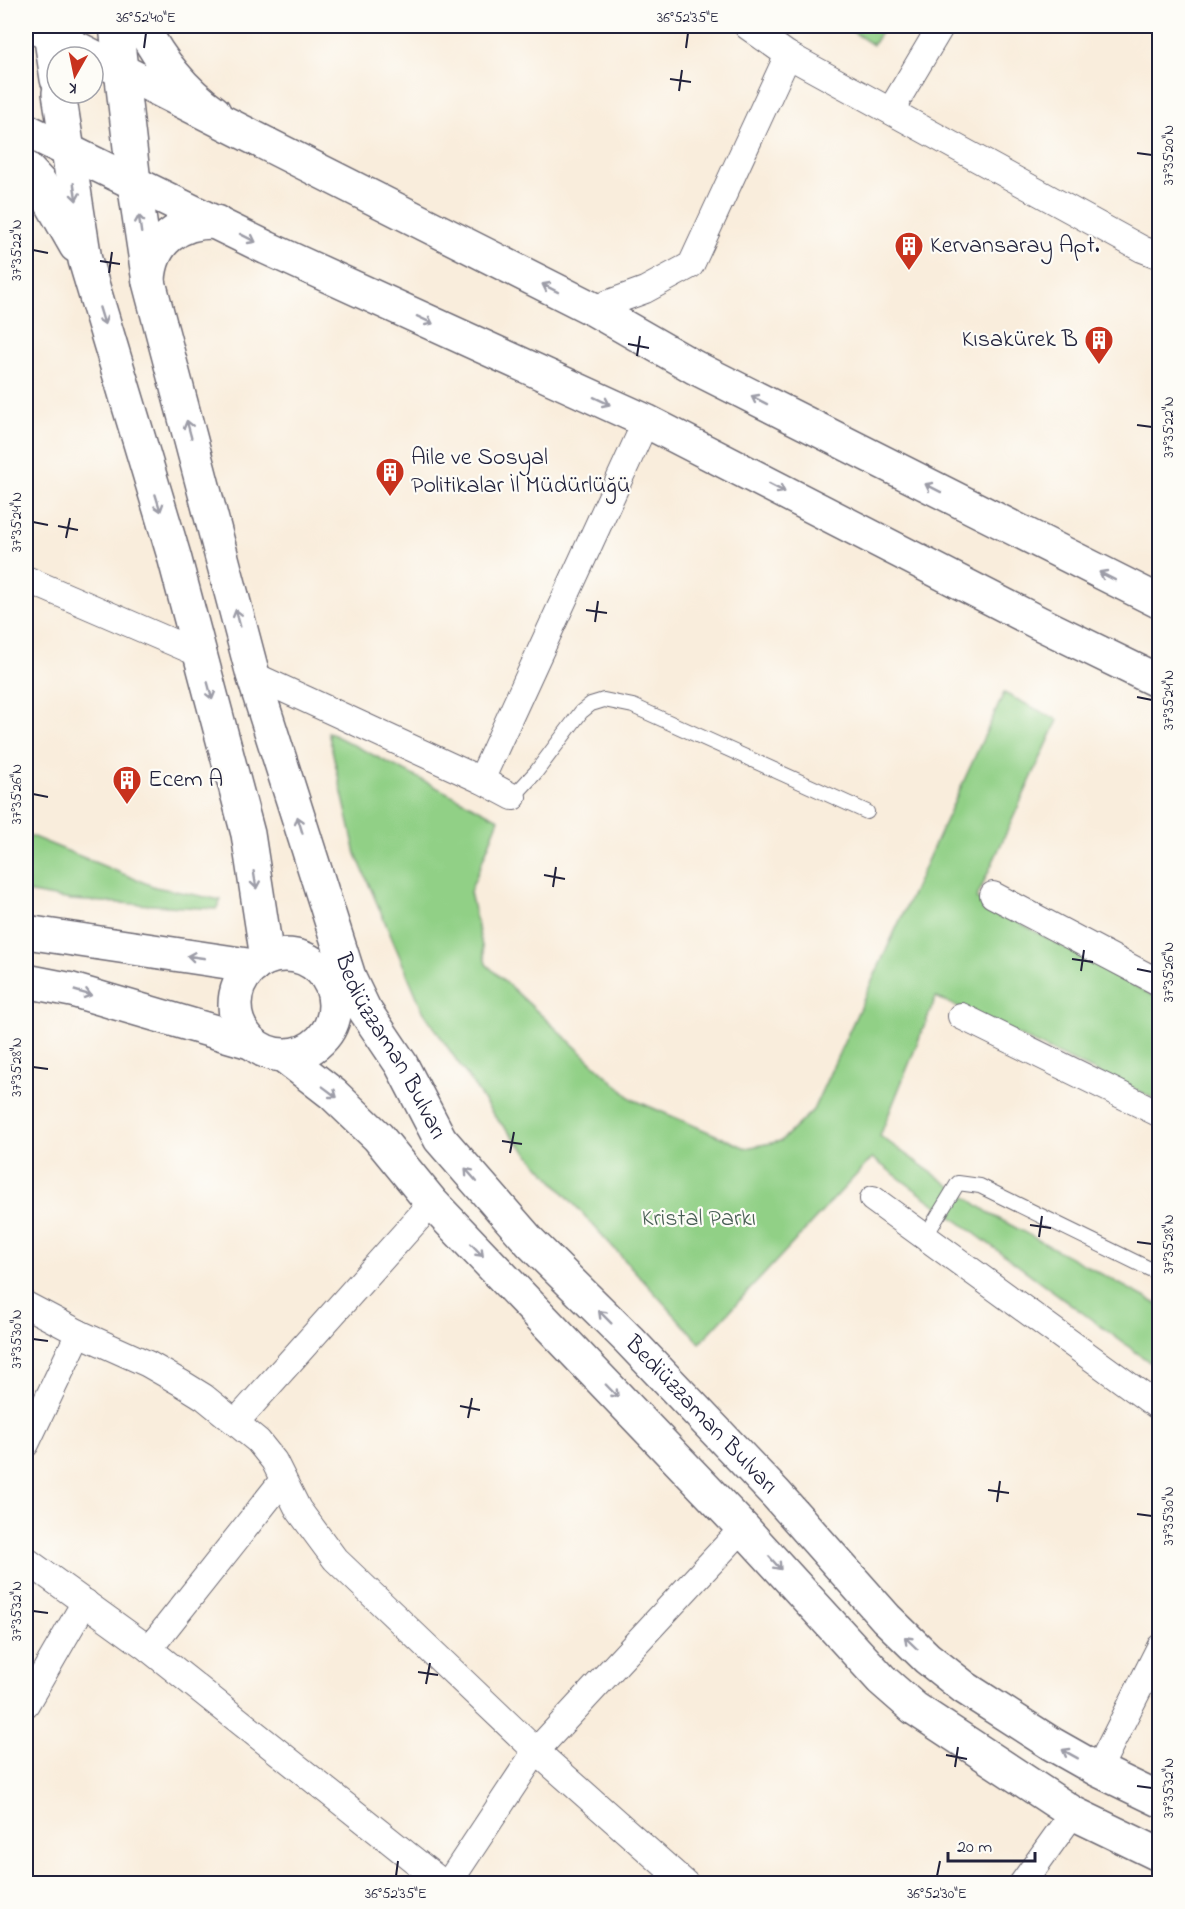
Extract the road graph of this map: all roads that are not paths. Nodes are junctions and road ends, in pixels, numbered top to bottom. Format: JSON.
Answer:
{"nodes":[{"id":1,"x":116,"y":26,"type":"edge"},
{"id":2,"x":142,"y":26,"type":"edge"},
{"id":3,"x":747,"y":26,"type":"edge"},
{"id":4,"x":941,"y":26,"type":"edge"},
{"id":5,"x":44,"y":28,"type":"edge"},
{"id":6,"x":48,"y":45,"type":"edge"},
{"id":7,"x":788,"y":55,"type":"junction"},
{"id":8,"x":121,"y":70,"type":"junction"},
{"id":9,"x":61,"y":105,"type":"edge"},
{"id":10,"x":891,"y":110,"type":"junction"},
{"id":11,"x":26,"y":130,"type":"edge"},
{"id":12,"x":243,"y":131,"type":"junction"},
{"id":13,"x":69,"y":151,"type":"junction"},
{"id":14,"x":26,"y":168,"type":"edge"},
{"id":15,"x":134,"y":182,"type":"junction"},
{"id":16,"x":216,"y":222,"type":"junction"},
{"id":17,"x":1160,"y":256,"type":"edge"},
{"id":18,"x":86,"y":260,"type":"junction"},
{"id":19,"x":149,"y":282,"type":"junction"},
{"id":20,"x":593,"y":309,"type":"junction"},
{"id":21,"x":646,"y":421,"type":"junction"},
{"id":22,"x":26,"y":579,"type":"edge"},
{"id":23,"x":1160,"y":602,"type":"edge"},
{"id":24,"x":200,"y":654,"type":"junction"},
{"id":25,"x":253,"y":675,"type":"junction"},
{"id":26,"x":1160,"y":682,"type":"edge"},
{"id":27,"x":481,"y":780,"type":"junction"},
{"id":28,"x":513,"y":797,"type":"joint"},
{"id":29,"x":867,"y":812,"type":"dead end"},
{"id":30,"x":993,"y":895,"type":"dead end"},
{"id":31,"x":26,"y":932,"type":"edge"},
{"id":32,"x":260,"y":962,"type":"junction"},
{"id":33,"x":26,"y":981,"type":"edge"},
{"id":34,"x":330,"y":981,"type":"junction"},
{"id":35,"x":1160,"y":983,"type":"edge"},
{"id":36,"x":364,"y":1009,"type":"junction"},
{"id":37,"x":961,"y":1016,"type":"dead end"},
{"id":38,"x":250,"y":1042,"type":"junction"},
{"id":39,"x":284,"y":1056,"type":"junction"},
{"id":40,"x":1160,"y":1114,"type":"edge"},
{"id":41,"x":873,"y":1199,"type":"dead end"},
{"id":42,"x":432,"y":1203,"type":"junction"},
{"id":43,"x":926,"y":1237,"type":"junction"},
{"id":44,"x":1160,"y":1274,"type":"edge"},
{"id":45,"x":26,"y":1305,"type":"edge"},
{"id":46,"x":79,"y":1333,"type":"junction"},
{"id":47,"x":1160,"y":1408,"type":"edge"},
{"id":48,"x":236,"y":1422,"type":"junction"},
{"id":49,"x":26,"y":1444,"type":"edge"},
{"id":50,"x":283,"y":1480,"type":"junction"},
{"id":51,"x":743,"y":1528,"type":"junction"},
{"id":52,"x":26,"y":1560,"type":"edge"},
{"id":53,"x":85,"y":1602,"type":"junction"},
{"id":54,"x":1160,"y":1647,"type":"edge"},
{"id":55,"x":149,"y":1649,"type":"junction"},
{"id":56,"x":26,"y":1704,"type":"edge"},
{"id":57,"x":536,"y":1751,"type":"junction"},
{"id":58,"x":1098,"y":1770,"type":"junction"},
{"id":59,"x":1160,"y":1800,"type":"edge"},
{"id":60,"x":1073,"y":1813,"type":"junction"},
{"id":61,"x":1160,"y":1855,"type":"edge"},
{"id":62,"x":446,"y":1884,"type":"edge"},
{"id":63,"x":686,"y":1884,"type":"edge"},
{"id":64,"x":1022,"y":1884,"type":"edge"}],
"edges":[{"from":1,"to":8,"type":"street","name":"Bediüzzaman Bulvarı"},
{"from":2,"to":12,"type":"street"},
{"from":3,"to":7,"type":"street"},
{"from":4,"to":10,"type":"street"},
{"from":5,"to":6,"type":"street"},
{"from":5,"to":8,"type":"street"},
{"from":7,"to":10,"type":"street"},
{"from":7,"to":20,"type":"street"},
{"from":8,"to":12,"type":"street"},
{"from":8,"to":15,"type":"street","name":"Bediüzzaman Bulvarı"},
{"from":9,"to":13,"type":"street"},
{"from":10,"to":17,"type":"street"},
{"from":11,"to":13,"type":"street"},
{"from":20,"to":12,"type":"street","one_way":true},
{"from":13,"to":15,"type":"street"},
{"from":13,"to":18,"type":"street","one_way":true},
{"from":14,"to":18,"type":"street"},
{"from":15,"to":16,"type":"street"},
{"from":19,"to":15,"type":"street","name":"Bediüzzaman Bulvarı","one_way":true},
{"from":16,"to":19,"type":"street"},
{"from":16,"to":21,"type":"street","one_way":true},
{"from":18,"to":24,"type":"street","one_way":true},
{"from":25,"to":19,"type":"street","name":"Bediüzzaman Bulvarı","one_way":true},
{"from":23,"to":20,"type":"street","one_way":true},
{"from":21,"to":26,"type":"street","one_way":true},
{"from":21,"to":27,"type":"street"},
{"from":22,"to":24,"type":"street"},
{"from":24,"to":32,"type":"street","one_way":true},
{"from":25,"to":27,"type":"street"},
{"from":36,"to":25,"type":"street","name":"Bediüzzaman Bulvarı","one_way":true},
{"from":27,"to":28,"type":"street"},
{"from":28,"to":29,"type":"lane"},
{"from":30,"to":35,"type":"street"},
{"from":32,"to":31,"type":"street","one_way":true},
{"from":32,"to":34,"type":"street"},
{"from":32,"to":38,"type":"street"},
{"from":33,"to":38,"type":"street","one_way":true},
{"from":34,"to":36,"type":"street"},
{"from":34,"to":39,"type":"street"},
{"from":58,"to":36,"type":"street","name":"Bediüzzaman Bulvarı","one_way":true},
{"from":37,"to":40,"type":"street"},
{"from":38,"to":39,"type":"street"},
{"from":39,"to":42,"type":"street","name":"Bediüzzaman Bulvarı","one_way":true},
{"from":41,"to":43,"type":"street"},
{"from":42,"to":48,"type":"street"},
{"from":42,"to":51,"type":"street","name":"Bediüzzaman Bulvarı","one_way":true},
{"from":43,"to":44,"type":"lane"},
{"from":43,"to":47,"type":"street"},
{"from":45,"to":46,"type":"street"},
{"from":46,"to":48,"type":"street"},
{"from":46,"to":49,"type":"street"},
{"from":48,"to":50,"type":"street"},
{"from":50,"to":55,"type":"street"},
{"from":50,"to":57,"type":"street"},
{"from":51,"to":57,"type":"street"},
{"from":51,"to":60,"type":"street","name":"Bediüzzaman Bulvarı","one_way":true},
{"from":52,"to":53,"type":"street"},
{"from":53,"to":55,"type":"street"},
{"from":53,"to":56,"type":"street"},
{"from":54,"to":58,"type":"street"},
{"from":55,"to":62,"type":"street"},
{"from":57,"to":62,"type":"street"},
{"from":57,"to":63,"type":"street"},
{"from":58,"to":59,"type":"street","name":"Bediüzzaman Bulvarı"},
{"from":60,"to":61,"type":"street","name":"Bediüzzaman Bulvarı"},
{"from":60,"to":64,"type":"street"}]}
